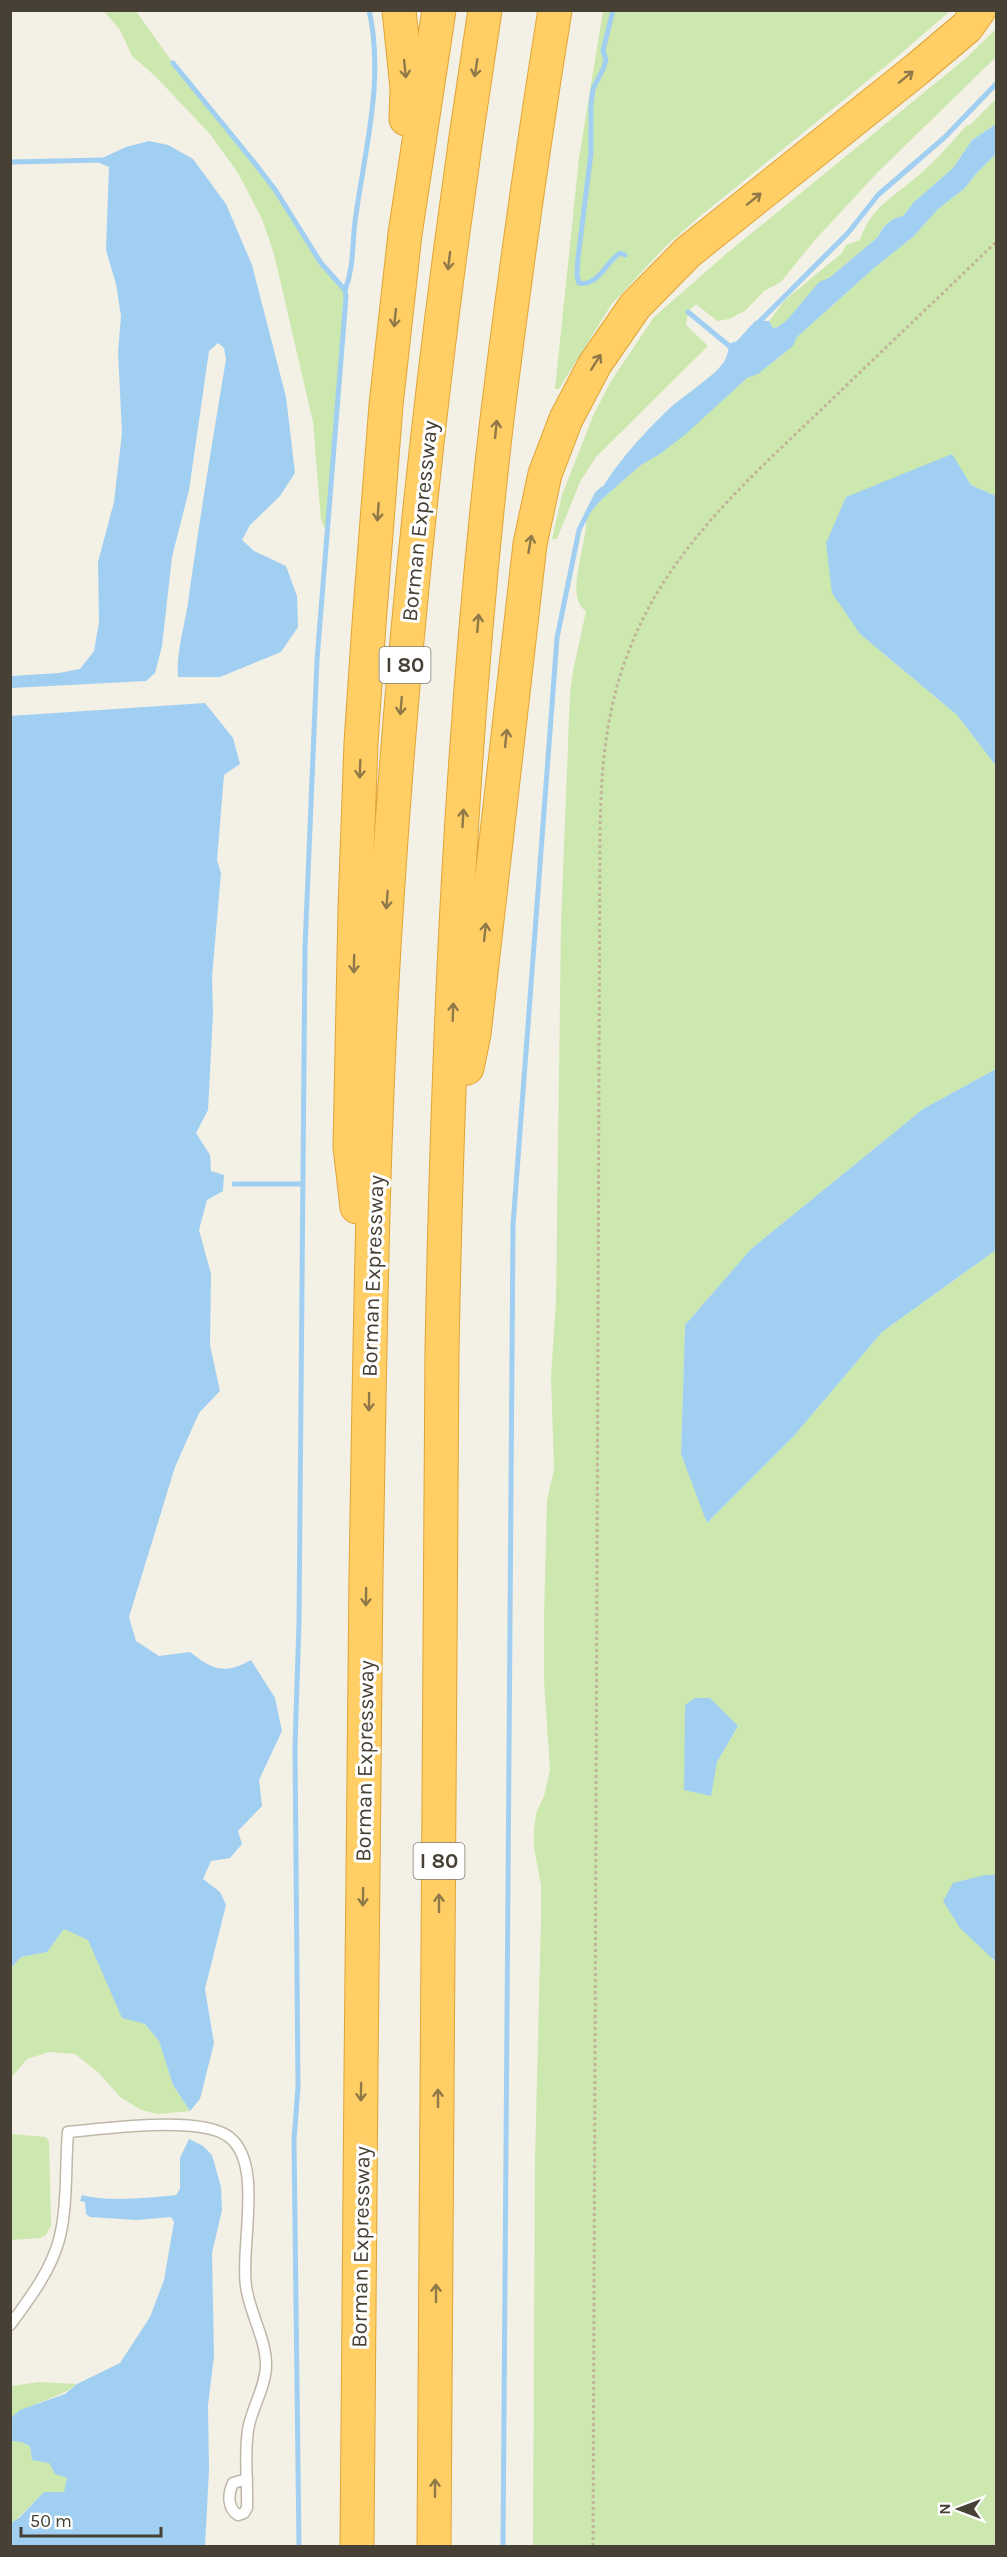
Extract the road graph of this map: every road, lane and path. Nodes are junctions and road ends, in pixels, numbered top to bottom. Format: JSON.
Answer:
{"nodes":[{"id":1,"x":399,"y":10,"type":"edge"},
{"id":2,"x":439,"y":10,"type":"edge"},
{"id":3,"x":485,"y":10,"type":"edge"},
{"id":4,"x":555,"y":10,"type":"edge"},
{"id":5,"x":979,"y":10,"type":"edge"},
{"id":6,"x":405,"y":234,"type":"junction"},
{"id":7,"x":996,"y":242,"type":"edge"},
{"id":8,"x":446,"y":1176,"type":"junction"},
{"id":9,"x":370,"y":1323,"type":"junction"},
{"id":10,"x":10,"y":2325,"type":"edge"},
{"id":11,"x":247,"y":2479,"type":"dead end"},
{"id":12,"x":357,"y":2547,"type":"edge"},
{"id":13,"x":434,"y":2547,"type":"edge"},
{"id":14,"x":593,"y":2547,"type":"edge"}],
"edges":[{"from":1,"to":6,"type":"highway","one_way":true},
{"from":2,"to":6,"type":"highway"},
{"from":3,"to":9,"type":"highway","name":"Borman Expressway","number":"I 80","one_way":true},
{"from":8,"to":4,"type":"highway","number":"I 80","one_way":true},
{"from":8,"to":5,"type":"highway","one_way":true},
{"from":6,"to":9,"type":"highway","one_way":true},
{"from":7,"to":14,"type":"path"},
{"from":13,"to":8,"type":"highway","number":"I 80","one_way":true},
{"from":9,"to":12,"type":"highway","name":"Borman Expressway","number":"I 80","one_way":true},
{"from":10,"to":11,"type":"lane"}]}
